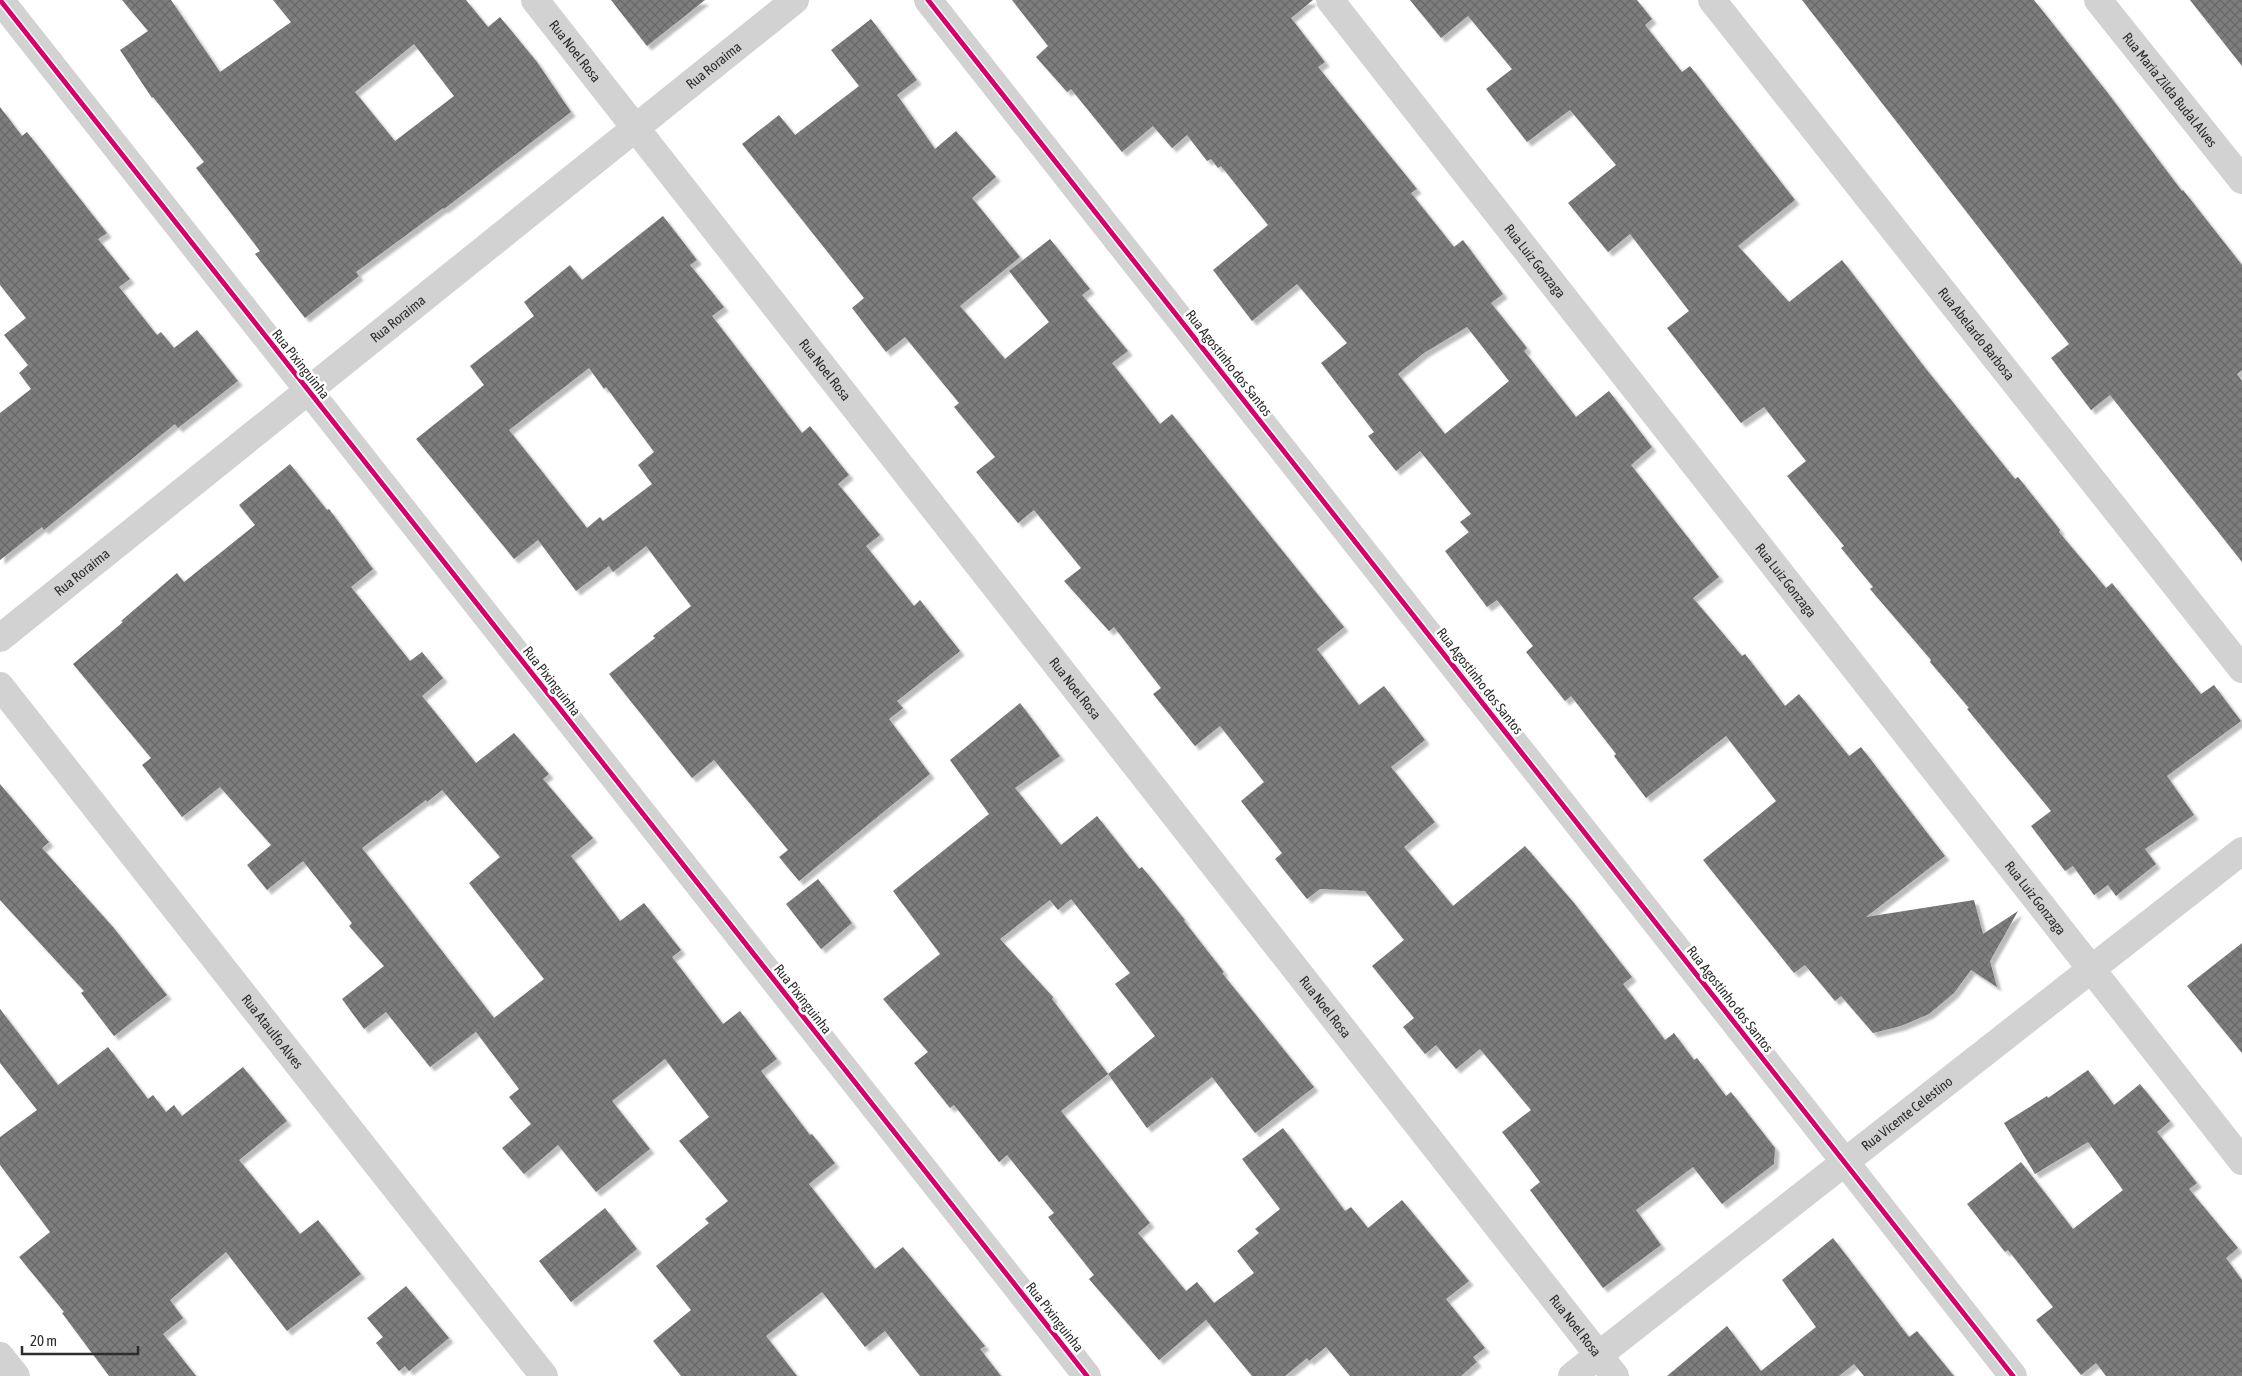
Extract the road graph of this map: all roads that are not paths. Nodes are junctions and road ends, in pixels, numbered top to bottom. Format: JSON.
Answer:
{"nodes":[{"id":1,"x":0,"y":0,"type":"edge"},
{"id":2,"x":535,"y":0,"type":"edge"},
{"id":3,"x":795,"y":0,"type":"edge"},
{"id":4,"x":928,"y":0,"type":"edge"},
{"id":5,"x":1330,"y":0,"type":"edge"},
{"id":6,"x":1712,"y":0,"type":"edge"},
{"id":7,"x":2098,"y":0,"type":"edge"},
{"id":8,"x":636,"y":128,"type":"junction"},
{"id":9,"x":2242,"y":180,"type":"edge"},
{"id":10,"x":308,"y":391,"type":"junction"},
{"id":11,"x":0,"y":638,"type":"edge"},
{"id":12,"x":2242,"y":669,"type":"edge"},
{"id":13,"x":0,"y":686,"type":"edge"},
{"id":14,"x":2242,"y":851,"type":"edge"},
{"id":15,"x":2091,"y":969,"type":"junction"},
{"id":16,"x":2242,"y":1161,"type":"edge"},
{"id":17,"x":1845,"y":1162,"type":"junction"},
{"id":18,"x":1599,"y":1355,"type":"junction"},
{"id":19,"x":0,"y":1356,"type":"edge"},
{"id":20,"x":16,"y":1376,"type":"edge"},
{"id":21,"x":544,"y":1376,"type":"edge"},
{"id":22,"x":1087,"y":1376,"type":"edge"},
{"id":23,"x":1572,"y":1376,"type":"edge"},
{"id":24,"x":1616,"y":1376,"type":"edge"},
{"id":25,"x":2013,"y":1376,"type":"edge"}],
"edges":[{"from":1,"to":10,"type":"street","name":"Rua Pixinguinha"},
{"from":2,"to":8,"type":"street","name":"Rua Noel Rosa"},
{"from":3,"to":8,"type":"street","name":"Rua Roraima"},
{"from":4,"to":17,"type":"street","name":"Rua Agostinho dos Santos"},
{"from":5,"to":15,"type":"street","name":"Rua Luiz Gonzaga"},
{"from":6,"to":12,"type":"street","name":"Rua Abelardo Barbosa"},
{"from":7,"to":9,"type":"street","name":"Rua Maria Zilda Budal Alves"},
{"from":8,"to":10,"type":"street","name":"Rua Roraima"},
{"from":8,"to":18,"type":"street","name":"Rua Noel Rosa"},
{"from":10,"to":11,"type":"street","name":"Rua Roraima"},
{"from":10,"to":22,"type":"street","name":"Rua Pixinguinha"},
{"from":13,"to":21,"type":"street","name":"Rua Ataulfo Alves"},
{"from":14,"to":15,"type":"street","name":"Rua Vicente Celestino"},
{"from":15,"to":16,"type":"street","name":"Rua Luiz Gonzaga"},
{"from":15,"to":17,"type":"street","name":"Rua Vicente Celestino"},
{"from":17,"to":18,"type":"street","name":"Rua Vicente Celestino"},
{"from":17,"to":25,"type":"street","name":"Rua Agostinho dos Santos"},
{"from":18,"to":23,"type":"street","name":"Rua Vicente Celestino"},
{"from":18,"to":24,"type":"street","name":"Rua Noel Rosa"},
{"from":19,"to":20,"type":"street"}]}
